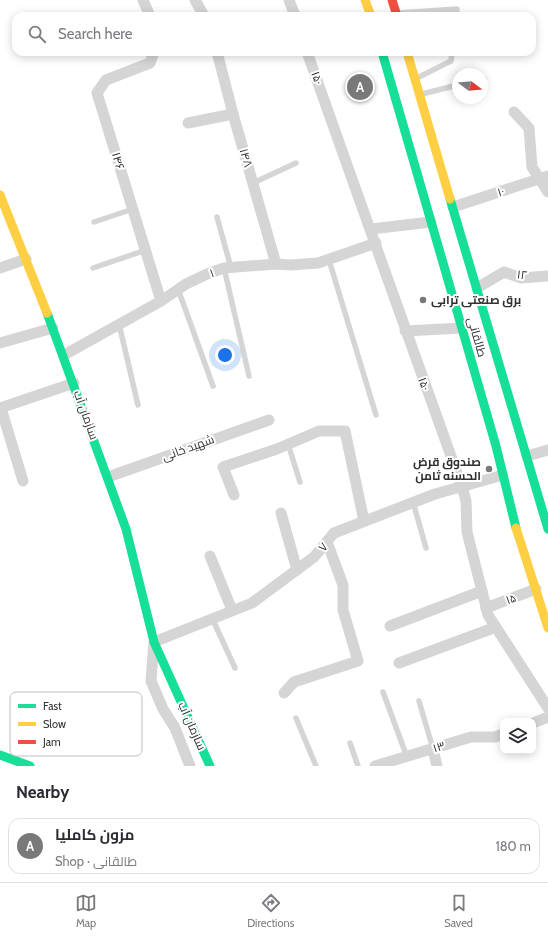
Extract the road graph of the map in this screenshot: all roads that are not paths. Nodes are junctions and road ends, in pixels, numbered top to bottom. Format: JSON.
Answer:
{"nodes":[{"id":1,"x":143,"y":0,"type":"edge"},
{"id":2,"x":195,"y":0,"type":"edge"},
{"id":3,"x":289,"y":0,"type":"edge"},
{"id":4,"x":366,"y":0,"type":"edge"},
{"id":5,"x":392,"y":0,"type":"edge"},
{"id":6,"x":148,"y":12,"type":"edge"},
{"id":7,"x":202,"y":12,"type":"edge"},
{"id":8,"x":293,"y":12,"type":"edge"},
{"id":9,"x":370,"y":12,"type":"edge"},
{"id":10,"x":395,"y":12,"type":"edge"},
{"id":11,"x":420,"y":12,"type":"edge"},
{"id":12,"x":457,"y":12,"type":"edge"},
{"id":13,"x":153,"y":56,"type":"edge"},
{"id":14,"x":219,"y":56,"type":"edge"},
{"id":15,"x":308,"y":56,"type":"edge"},
{"id":16,"x":383,"y":56,"type":"edge"},
{"id":17,"x":408,"y":56,"type":"edge"},
{"id":18,"x":452,"y":56,"type":"edge"},
{"id":19,"x":415,"y":79,"type":"junction"},
{"id":20,"x":452,"y":86,"type":"edge"},
{"id":21,"x":420,"y":94,"type":"junction"},
{"id":22,"x":514,"y":112,"type":"dead end"},
{"id":23,"x":233,"y":114,"type":"junction"},
{"id":24,"x":188,"y":123,"type":"dead end"},
{"id":25,"x":296,"y":162,"type":"dead end"},
{"id":26,"x":544,"y":178,"type":"edge"},
{"id":27,"x":253,"y":183,"type":"junction"},
{"id":28,"x":548,"y":192,"type":"edge"},
{"id":29,"x":0,"y":196,"type":"edge"},
{"id":30,"x":453,"y":207,"type":"junction"},
{"id":31,"x":133,"y":209,"type":"junction"},
{"id":32,"x":217,"y":217,"type":"dead end"},
{"id":33,"x":94,"y":222,"type":"dead end"},
{"id":34,"x":431,"y":222,"type":"junction"},
{"id":35,"x":371,"y":229,"type":"junction"},
{"id":36,"x":376,"y":243,"type":"junction"},
{"id":37,"x":146,"y":250,"type":"junction"},
{"id":38,"x":26,"y":259,"type":"junction"},
{"id":39,"x":329,"y":260,"type":"junction"},
{"id":40,"x":276,"y":264,"type":"junction"},
{"id":41,"x":0,"y":268,"type":"edge"},
{"id":42,"x":93,"y":268,"type":"dead end"},
{"id":43,"x":228,"y":268,"type":"junction"},
{"id":44,"x":548,"y":276,"type":"edge"},
{"id":45,"x":477,"y":288,"type":"junction"},
{"id":46,"x":178,"y":289,"type":"junction"},
{"id":47,"x":161,"y":300,"type":"junction"},
{"id":48,"x":119,"y":324,"type":"junction"},
{"id":49,"x":53,"y":328,"type":"junction"},
{"id":50,"x":462,"y":328,"type":"junction"},
{"id":51,"x":405,"y":331,"type":"junction"},
{"id":52,"x":0,"y":344,"type":"edge"},
{"id":53,"x":64,"y":355,"type":"junction"},
{"id":54,"x":249,"y":376,"type":"dead end"},
{"id":55,"x":74,"y":383,"type":"junction"},
{"id":56,"x":213,"y":386,"type":"dead end"},
{"id":57,"x":138,"y":405,"type":"dead end"},
{"id":58,"x":0,"y":408,"type":"edge"},
{"id":59,"x":376,"y":415,"type":"dead end"},
{"id":60,"x":269,"y":420,"type":"dead end"},
{"id":61,"x":288,"y":444,"type":"junction"},
{"id":62,"x":548,"y":450,"type":"edge"},
{"id":63,"x":527,"y":456,"type":"junction"},
{"id":64,"x":503,"y":475,"type":"junction"},
{"id":65,"x":108,"y":477,"type":"junction"},
{"id":66,"x":23,"y":481,"type":"dead end"},
{"id":67,"x":300,"y":482,"type":"dead end"},
{"id":68,"x":462,"y":487,"type":"junction"},
{"id":69,"x":234,"y":495,"type":"dead end"},
{"id":70,"x":413,"y":502,"type":"junction"},
{"id":71,"x":281,"y":514,"type":"dead end"},
{"id":72,"x":364,"y":521,"type":"junction"},
{"id":73,"x":548,"y":529,"type":"edge"},
{"id":74,"x":327,"y":542,"type":"junction"},
{"id":75,"x":426,"y":548,"type":"dead end"},
{"id":76,"x":210,"y":556,"type":"dead end"},
{"id":77,"x":297,"y":570,"type":"junction"},
{"id":78,"x":536,"y":589,"type":"junction"},
{"id":79,"x":482,"y":590,"type":"junction"},
{"id":80,"x":486,"y":608,"type":"junction"},
{"id":81,"x":232,"y":610,"type":"junction"},
{"id":82,"x":212,"y":618,"type":"junction"},
{"id":83,"x":390,"y":626,"type":"dead end"},
{"id":84,"x":496,"y":627,"type":"junction"},
{"id":85,"x":548,"y":628,"type":"edge"},
{"id":86,"x":154,"y":642,"type":"junction"},
{"id":87,"x":399,"y":663,"type":"dead end"},
{"id":88,"x":235,"y":668,"type":"dead end"},
{"id":89,"x":284,"y":692,"type":"dead end"},
{"id":90,"x":383,"y":692,"type":"dead end"},
{"id":91,"x":419,"y":701,"type":"dead end"},
{"id":92,"x":548,"y":708,"type":"edge"},
{"id":93,"x":548,"y":717,"type":"edge"},
{"id":94,"x":296,"y":718,"type":"dead end"},
{"id":95,"x":536,"y":722,"type":"edge"},
{"id":96,"x":500,"y":735,"type":"edge"},
{"id":97,"x":350,"y":743,"type":"dead end"},
{"id":98,"x":433,"y":750,"type":"junction"},
{"id":99,"x":0,"y":755,"type":"edge"},
{"id":100,"x":407,"y":757,"type":"junction"},
{"id":101,"x":30,"y":766,"type":"edge"},
{"id":102,"x":190,"y":766,"type":"edge"},
{"id":103,"x":210,"y":766,"type":"edge"},
{"id":104,"x":316,"y":766,"type":"edge"},
{"id":105,"x":358,"y":766,"type":"edge"},
{"id":106,"x":374,"y":766,"type":"edge"},
{"id":107,"x":437,"y":766,"type":"edge"}],
"edges":[{"from":1,"to":6,"type":"street"},
{"from":2,"to":7,"type":"street"},
{"from":3,"to":8,"type":"street"},
{"from":4,"to":9,"type":"main road"},
{"from":5,"to":10,"type":"main road"},
{"from":11,"to":12,"type":"lane"},
{"from":13,"to":31,"type":"street","name":"۱۴۶"},
{"from":14,"to":23,"type":"street","name":"۱۴۸"},
{"from":15,"to":35,"type":"street","name":"۱۵۰"},
{"from":16,"to":34,"type":"main road","name":"طالقانی"},
{"from":17,"to":19,"type":"main road","name":"طالقانی"},
{"from":18,"to":19,"type":"lane"},
{"from":19,"to":21,"type":"main road","name":"طالقانی"},
{"from":20,"to":21,"type":"lane"},
{"from":21,"to":30,"type":"main road","name":"طالقانی"},
{"from":22,"to":26,"type":"street"},
{"from":23,"to":24,"type":"street"},
{"from":23,"to":27,"type":"street","name":"۱۴۸"},
{"from":25,"to":27,"type":"lane"},
{"from":26,"to":28,"type":"street"},
{"from":26,"to":30,"type":"street","name":"۱۰"},
{"from":27,"to":40,"type":"street","name":"۱۴۸"},
{"from":29,"to":38,"type":"main road","name":"سازمان آب"},
{"from":30,"to":45,"type":"main road","name":"طالقانی"},
{"from":31,"to":33,"type":"lane"},
{"from":31,"to":37,"type":"street","name":"۱۴۶"},
{"from":32,"to":43,"type":"lane"},
{"from":34,"to":35,"type":"street"},
{"from":34,"to":50,"type":"main road","name":"طالقانی"},
{"from":35,"to":36,"type":"street","name":"۱۵۰"},
{"from":36,"to":39,"type":"street","name":"۱"},
{"from":36,"to":51,"type":"street","name":"۱۵۰"},
{"from":37,"to":42,"type":"lane"},
{"from":37,"to":47,"type":"street","name":"۱۴۶"},
{"from":38,"to":41,"type":"street"},
{"from":38,"to":49,"type":"main road","name":"سازمان آب"},
{"from":39,"to":40,"type":"street","name":"۱"},
{"from":39,"to":59,"type":"lane"},
{"from":40,"to":43,"type":"street","name":"۱"},
{"from":43,"to":46,"type":"street","name":"۱"},
{"from":43,"to":54,"type":"lane"},
{"from":44,"to":45,"type":"street","name":"۱۲"},
{"from":45,"to":63,"type":"main road","name":"طالقانی"},
{"from":46,"to":47,"type":"street","name":"۱"},
{"from":46,"to":56,"type":"lane"},
{"from":47,"to":48,"type":"street","name":"۱"},
{"from":48,"to":53,"type":"street","name":"۱"},
{"from":48,"to":57,"type":"lane"},
{"from":49,"to":52,"type":"street"},
{"from":49,"to":53,"type":"main road","name":"سازمان آب"},
{"from":50,"to":51,"type":"street"},
{"from":50,"to":64,"type":"main road","name":"طالقانی"},
{"from":51,"to":68,"type":"street","name":"۱۵۰"},
{"from":53,"to":55,"type":"main road","name":"سازمان آب"},
{"from":55,"to":58,"type":"street"},
{"from":55,"to":65,"type":"main road","name":"سازمان آب"},
{"from":58,"to":66,"type":"street"},
{"from":60,"to":65,"type":"street","name":"شهید خانی"},
{"from":61,"to":67,"type":"lane"},
{"from":61,"to":69,"type":"street"},
{"from":61,"to":72,"type":"street"},
{"from":62,"to":63,"type":"street"},
{"from":63,"to":73,"type":"main road","name":"طالقانی"},
{"from":64,"to":68,"type":"street","name":"۷"},
{"from":64,"to":78,"type":"main road","name":"طالقانی"},
{"from":65,"to":86,"type":"main road","name":"سازمان آب"},
{"from":68,"to":70,"type":"street","name":"۷"},
{"from":68,"to":79,"type":"street","name":"۱۵۰"},
{"from":70,"to":72,"type":"street","name":"۷"},
{"from":70,"to":75,"type":"lane"},
{"from":71,"to":77,"type":"street"},
{"from":72,"to":74,"type":"street","name":"۷"},
{"from":74,"to":77,"type":"street","name":"۷"},
{"from":74,"to":89,"type":"street"},
{"from":76,"to":81,"type":"street"},
{"from":77,"to":81,"type":"street","name":"۷"},
{"from":78,"to":80,"type":"street","name":"۱۵"},
{"from":78,"to":85,"type":"main road","name":"طالقانی"},
{"from":79,"to":80,"type":"street","name":"۱۵۰"},
{"from":79,"to":83,"type":"street"},
{"from":80,"to":84,"type":"street","name":"۱۵۰"},
{"from":81,"to":82,"type":"street","name":"۷"},
{"from":82,"to":86,"type":"street","name":"۷"},
{"from":82,"to":88,"type":"lane"},
{"from":84,"to":87,"type":"street"},
{"from":84,"to":92,"type":"street","name":"۱۵۰"},
{"from":86,"to":102,"type":"street","name":"سازمان آب"},
{"from":86,"to":103,"type":"main road","name":"سازمان آب"},
{"from":90,"to":100,"type":"lane"},
{"from":91,"to":98,"type":"lane"},
{"from":93,"to":95,"type":"street"},
{"from":94,"to":104,"type":"lane"},
{"from":96,"to":98,"type":"street","name":"۱۳"},
{"from":97,"to":105,"type":"lane"},
{"from":98,"to":100,"type":"street","name":"۱۳"},
{"from":98,"to":107,"type":"street"},
{"from":99,"to":101,"type":"main road"},
{"from":100,"to":106,"type":"street","name":"۱۳"}]}
